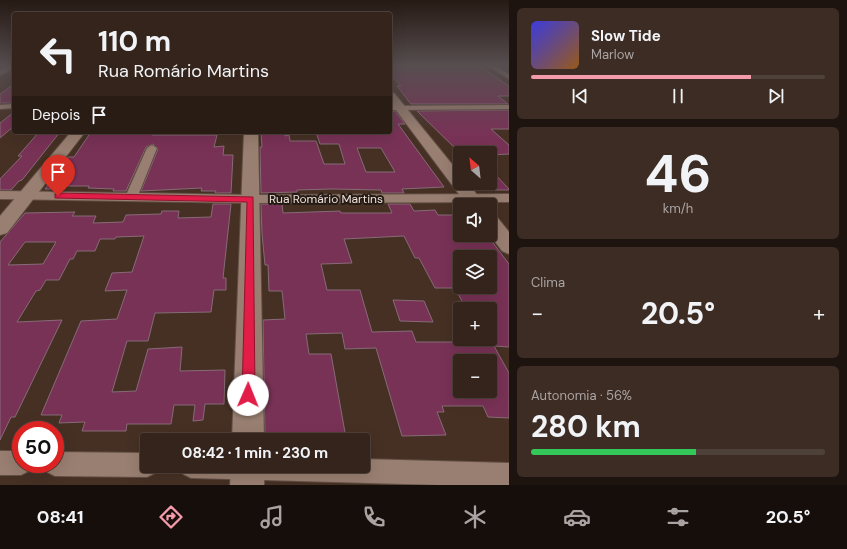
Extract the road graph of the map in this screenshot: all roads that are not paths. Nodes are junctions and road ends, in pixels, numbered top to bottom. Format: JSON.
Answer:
{"nodes":[{"id":1,"x":12,"y":106,"type":"edge"},
{"id":2,"x":0,"y":107,"type":"edge"},
{"id":3,"x":509,"y":107,"type":"edge"},
{"id":4,"x":395,"y":108,"type":"edge"},
{"id":5,"x":76,"y":134,"type":"edge"},
{"id":6,"x":251,"y":134,"type":"edge"},
{"id":7,"x":152,"y":148,"type":"dead end"},
{"id":8,"x":0,"y":195,"type":"edge"},
{"id":9,"x":28,"y":195,"type":"junction"},
{"id":10,"x":131,"y":197,"type":"junction"},
{"id":11,"x":471,"y":198,"type":"edge"},
{"id":12,"x":509,"y":198,"type":"edge"},
{"id":13,"x":251,"y":199,"type":"junction"},
{"id":14,"x":497,"y":199,"type":"edge"},
{"id":15,"x":453,"y":201,"type":"edge"},
{"id":16,"x":0,"y":228,"type":"edge"},
{"id":17,"x":497,"y":231,"type":"edge"},
{"id":18,"x":509,"y":246,"type":"edge"},
{"id":19,"x":248,"y":433,"type":"edge"},
{"id":20,"x":0,"y":463,"type":"edge"},
{"id":21,"x":12,"y":463,"type":"edge"},
{"id":22,"x":64,"y":464,"type":"edge"},
{"id":23,"x":140,"y":465,"type":"edge"},
{"id":24,"x":370,"y":469,"type":"edge"},
{"id":25,"x":509,"y":475,"type":"edge"}],
"edges":[{"from":1,"to":2,"type":"street"},
{"from":3,"to":4,"type":"street"},
{"from":4,"to":11,"type":"main road"},
{"from":5,"to":9,"type":"main road"},
{"from":6,"to":13,"type":"main road"},
{"from":7,"to":10,"type":"street"},
{"from":8,"to":9,"type":"street","name":"Rua Romário Martins"},
{"from":9,"to":10,"type":"street","name":"Rua Romário Martins"},
{"from":9,"to":16,"type":"main road"},
{"from":10,"to":13,"type":"street","name":"Rua Romário Martins"},
{"from":12,"to":14,"type":"street","name":"Rua Romário Martins"},
{"from":13,"to":15,"type":"street","name":"Rua Romário Martins"},
{"from":13,"to":19,"type":"main road"},
{"from":17,"to":18,"type":"main road"},
{"from":20,"to":21,"type":"street"},
{"from":22,"to":23,"type":"street"},
{"from":24,"to":25,"type":"street"}]}
